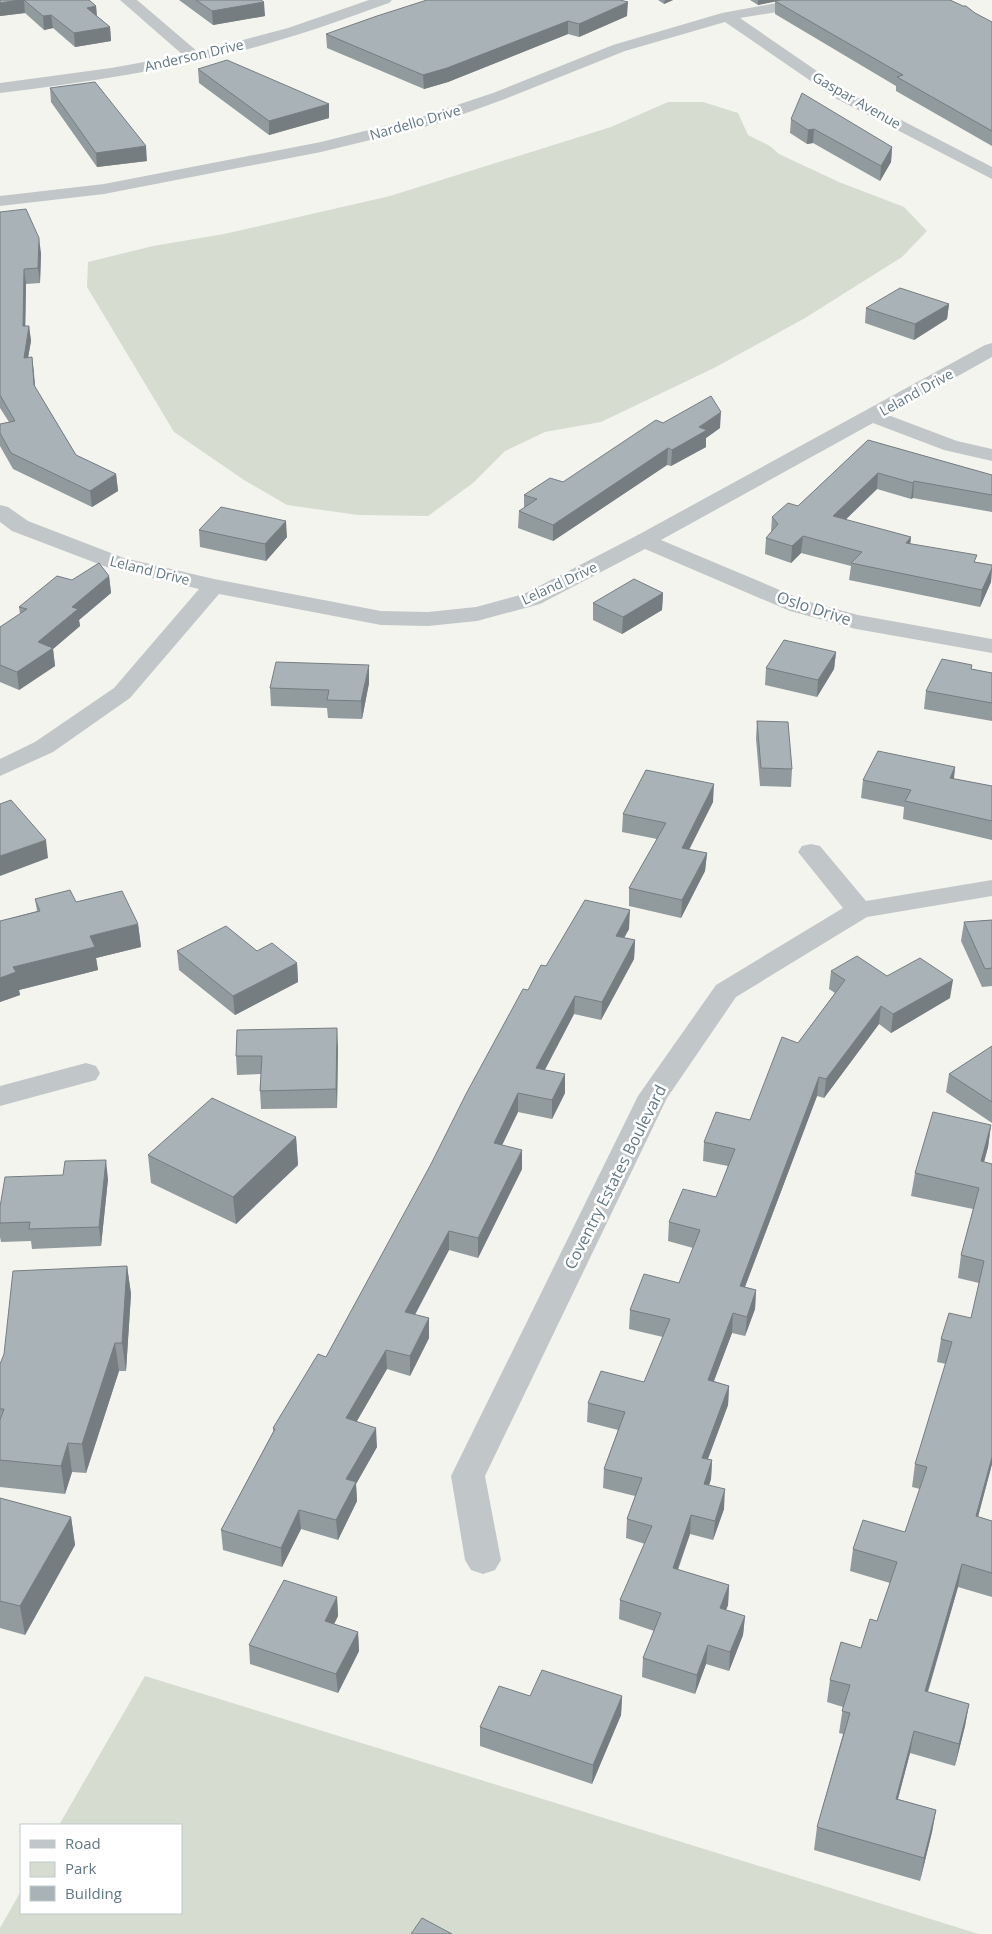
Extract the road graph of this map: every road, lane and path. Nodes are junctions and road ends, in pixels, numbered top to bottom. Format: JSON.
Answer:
{"nodes":[{"id":1,"x":128,"y":0,"type":"edge"},
{"id":2,"x":384,"y":0,"type":"edge"},
{"id":3,"x":819,"y":0,"type":"edge"},
{"id":4,"x":727,"y":16,"type":"junction"},
{"id":5,"x":195,"y":57,"type":"junction"},
{"id":6,"x":0,"y":88,"type":"edge"},
{"id":7,"x":992,"y":174,"type":"edge"},
{"id":8,"x":0,"y":201,"type":"edge"},
{"id":9,"x":992,"y":349,"type":"edge"},
{"id":10,"x":873,"y":416,"type":"junction"},
{"id":11,"x":992,"y":455,"type":"edge"},
{"id":12,"x":0,"y":512,"type":"edge"},
{"id":13,"x":644,"y":541,"type":"junction"},
{"id":14,"x":214,"y":586,"type":"junction"},
{"id":15,"x":992,"y":646,"type":"edge"},
{"id":16,"x":0,"y":769,"type":"edge"},
{"id":17,"x":811,"y":852,"type":"dead end"},
{"id":18,"x":992,"y":888,"type":"edge"},
{"id":19,"x":859,"y":910,"type":"junction"},
{"id":20,"x":86,"y":1073,"type":"dead end"},
{"id":21,"x":0,"y":1096,"type":"edge"},
{"id":22,"x":483,"y":1560,"type":"dead end"}],
"edges":[{"from":1,"to":5,"type":"street"},
{"from":2,"to":5,"type":"street","name":"Anderson Drive"},
{"from":3,"to":4,"type":"street","name":"Nardello Drive"},
{"from":4,"to":7,"type":"street","name":"Gaspar Avenue"},
{"from":4,"to":8,"type":"street","name":"Nardello Drive"},
{"from":5,"to":6,"type":"street","name":"Anderson Drive"},
{"from":9,"to":10,"type":"street","name":"Leland Drive"},
{"from":10,"to":11,"type":"street"},
{"from":10,"to":13,"type":"street","name":"Leland Drive"},
{"from":12,"to":14,"type":"street","name":"Leland Drive"},
{"from":13,"to":14,"type":"street","name":"Leland Drive"},
{"from":13,"to":15,"type":"street","name":"Oslo Drive"},
{"from":14,"to":16,"type":"street"},
{"from":17,"to":19,"type":"street"},
{"from":18,"to":19,"type":"street","name":"Coventry Estates Boulevard"},
{"from":19,"to":22,"type":"street","name":"Coventry Estates Boulevard"},
{"from":20,"to":21,"type":"street"}]}
